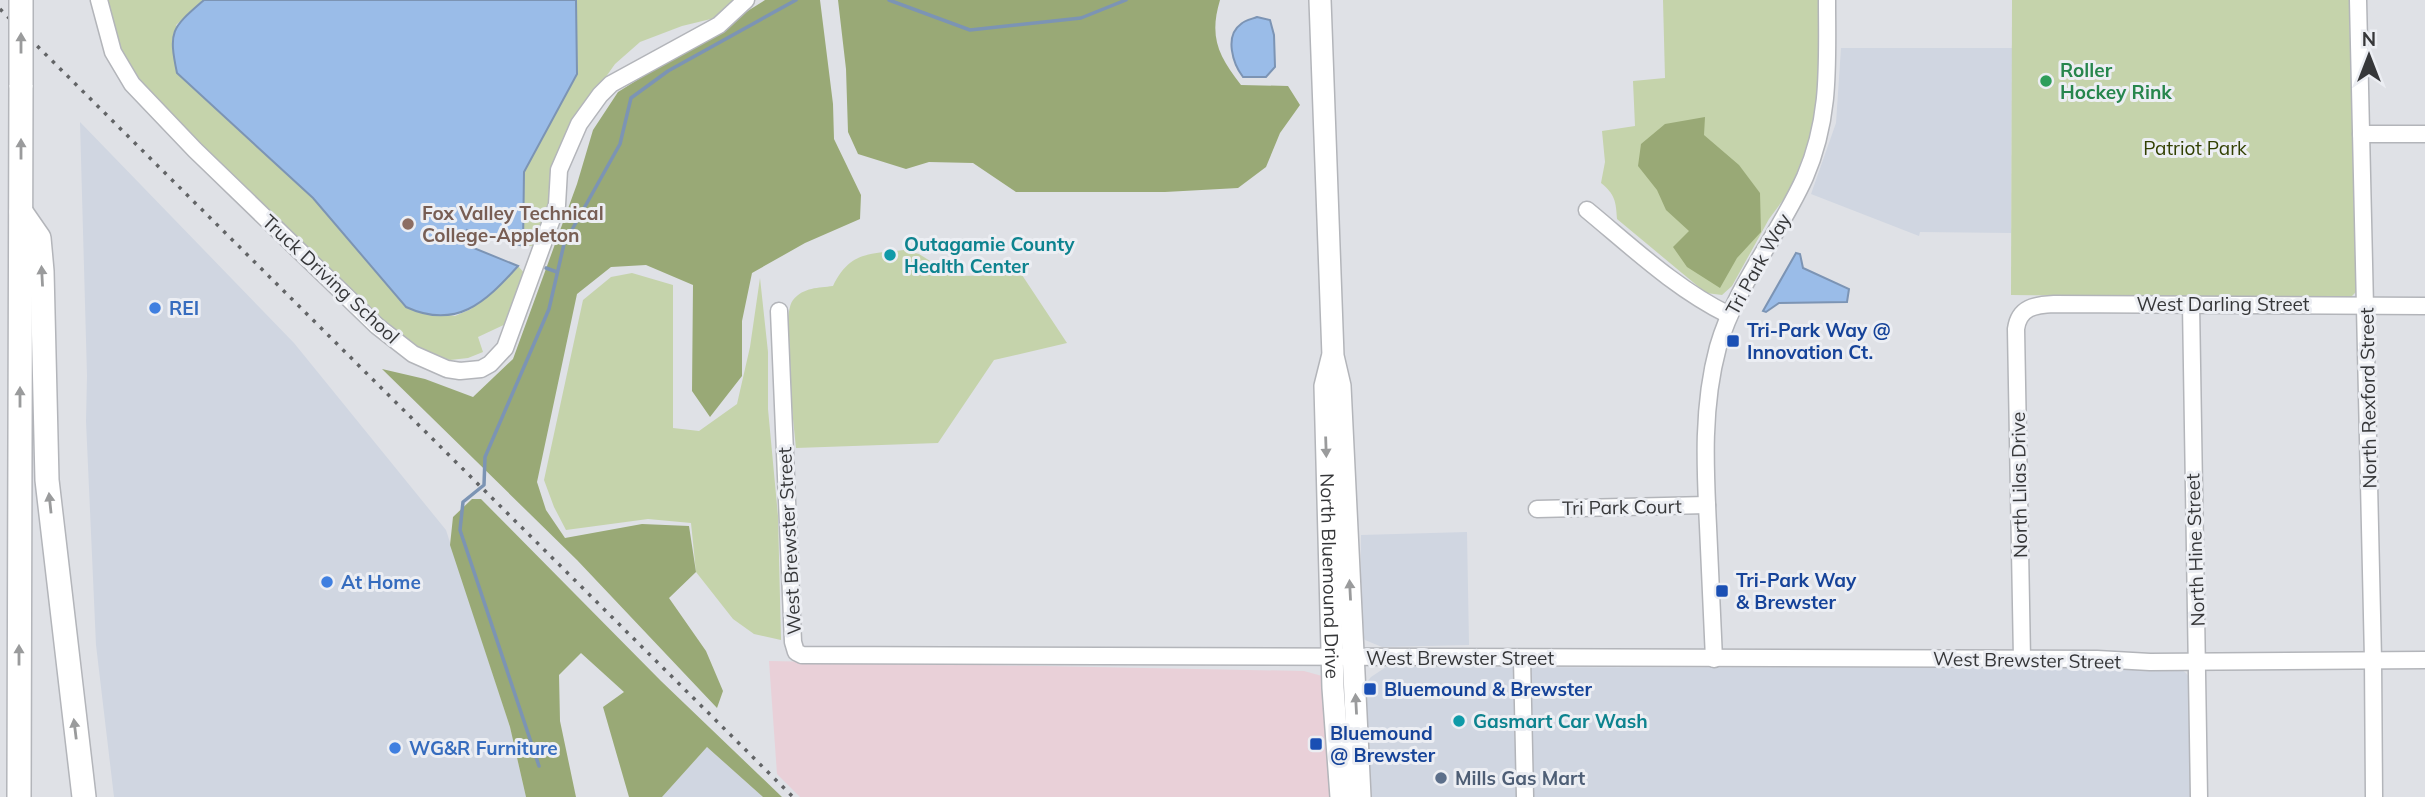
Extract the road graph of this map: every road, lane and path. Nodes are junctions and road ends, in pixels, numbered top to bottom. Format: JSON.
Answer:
{"nodes":[{"id":1,"x":21,"y":0,"type":"edge"},
{"id":2,"x":99,"y":0,"type":"edge"},
{"id":3,"x":746,"y":0,"type":"edge"},
{"id":4,"x":1320,"y":0,"type":"edge"},
{"id":5,"x":1827,"y":0,"type":"edge"},
{"id":6,"x":2358,"y":0,"type":"edge"},
{"id":7,"x":2361,"y":134,"type":"junction"},
{"id":8,"x":2425,"y":134,"type":"edge"},
{"id":9,"x":1587,"y":210,"type":"dead end"},
{"id":10,"x":21,"y":212,"type":"junction"},
{"id":11,"x":2191,"y":304,"type":"junction"},
{"id":12,"x":2366,"y":306,"type":"junction"},
{"id":13,"x":2425,"y":306,"type":"edge"},
{"id":14,"x":779,"y":311,"type":"dead end"},
{"id":15,"x":2023,"y":312,"type":"joint"},
{"id":16,"x":1729,"y":315,"type":"junction"},
{"id":17,"x":1707,"y":505,"type":"junction"},
{"id":18,"x":1537,"y":509,"type":"dead end"},
{"id":19,"x":1343,"y":658,"type":"junction"},
{"id":20,"x":1522,"y":658,"type":"junction"},
{"id":21,"x":1714,"y":659,"type":"junction"},
{"id":22,"x":2022,"y":659,"type":"junction"},
{"id":23,"x":2373,"y":659,"type":"junction"},
{"id":24,"x":2425,"y":660,"type":"edge"},
{"id":25,"x":2198,"y":662,"type":"junction"},
{"id":26,"x":19,"y":797,"type":"edge"},
{"id":27,"x":84,"y":797,"type":"edge"},
{"id":28,"x":1341,"y":797,"type":"edge"},
{"id":29,"x":1360,"y":797,"type":"edge"},
{"id":30,"x":1525,"y":797,"type":"edge"},
{"id":31,"x":2199,"y":797,"type":"edge"},
{"id":32,"x":2374,"y":797,"type":"edge"}],
"edges":[{"from":10,"to":1,"type":"highway","one_way":true,"bridge":true},
{"from":2,"to":3,"type":"street","name":"Truck Driving School"},
{"from":4,"to":19,"type":"main road","name":"North Bluemound Drive"},
{"from":5,"to":16,"type":"street","name":"Tri Park Way"},
{"from":6,"to":7,"type":"street","name":"North Rexford Street"},
{"from":7,"to":8,"type":"street"},
{"from":7,"to":12,"type":"street","name":"North Rexford Street"},
{"from":9,"to":16,"type":"street"},
{"from":26,"to":10,"type":"highway","one_way":true},
{"from":27,"to":10,"type":"highway","one_way":true},
{"from":11,"to":12,"type":"street","name":"West Darling Street"},
{"from":11,"to":15,"type":"street","name":"West Darling Street"},
{"from":11,"to":25,"type":"street","name":"North Hine Street"},
{"from":12,"to":13,"type":"street","name":"West Darling Street"},
{"from":12,"to":23,"type":"street","name":"North Rexford Street"},
{"from":14,"to":19,"type":"street","name":"West Brewster Street"},
{"from":15,"to":22,"type":"street","name":"North Lilas Drive"},
{"from":16,"to":17,"type":"street","name":"Tri Park Way"},
{"from":17,"to":18,"type":"street","name":"Tri Park Court"},
{"from":17,"to":21,"type":"street","name":"Tri Park Way"},
{"from":19,"to":20,"type":"street","name":"West Brewster Street"},
{"from":19,"to":28,"type":"main road","name":"North Bluemound Drive"},
{"from":29,"to":19,"type":"main road","name":"North Bluemound Drive","one_way":true},
{"from":20,"to":21,"type":"street","name":"West Brewster Street"},
{"from":20,"to":30,"type":"street"},
{"from":21,"to":22,"type":"street","name":"West Brewster Street"},
{"from":22,"to":25,"type":"street","name":"West Brewster Street"},
{"from":23,"to":24,"type":"street","name":"West Brewster Street"},
{"from":23,"to":25,"type":"street","name":"West Brewster Street"},
{"from":23,"to":32,"type":"street","name":"North Rexford Street"},
{"from":25,"to":31,"type":"street","name":"North Hine Street"}]}
